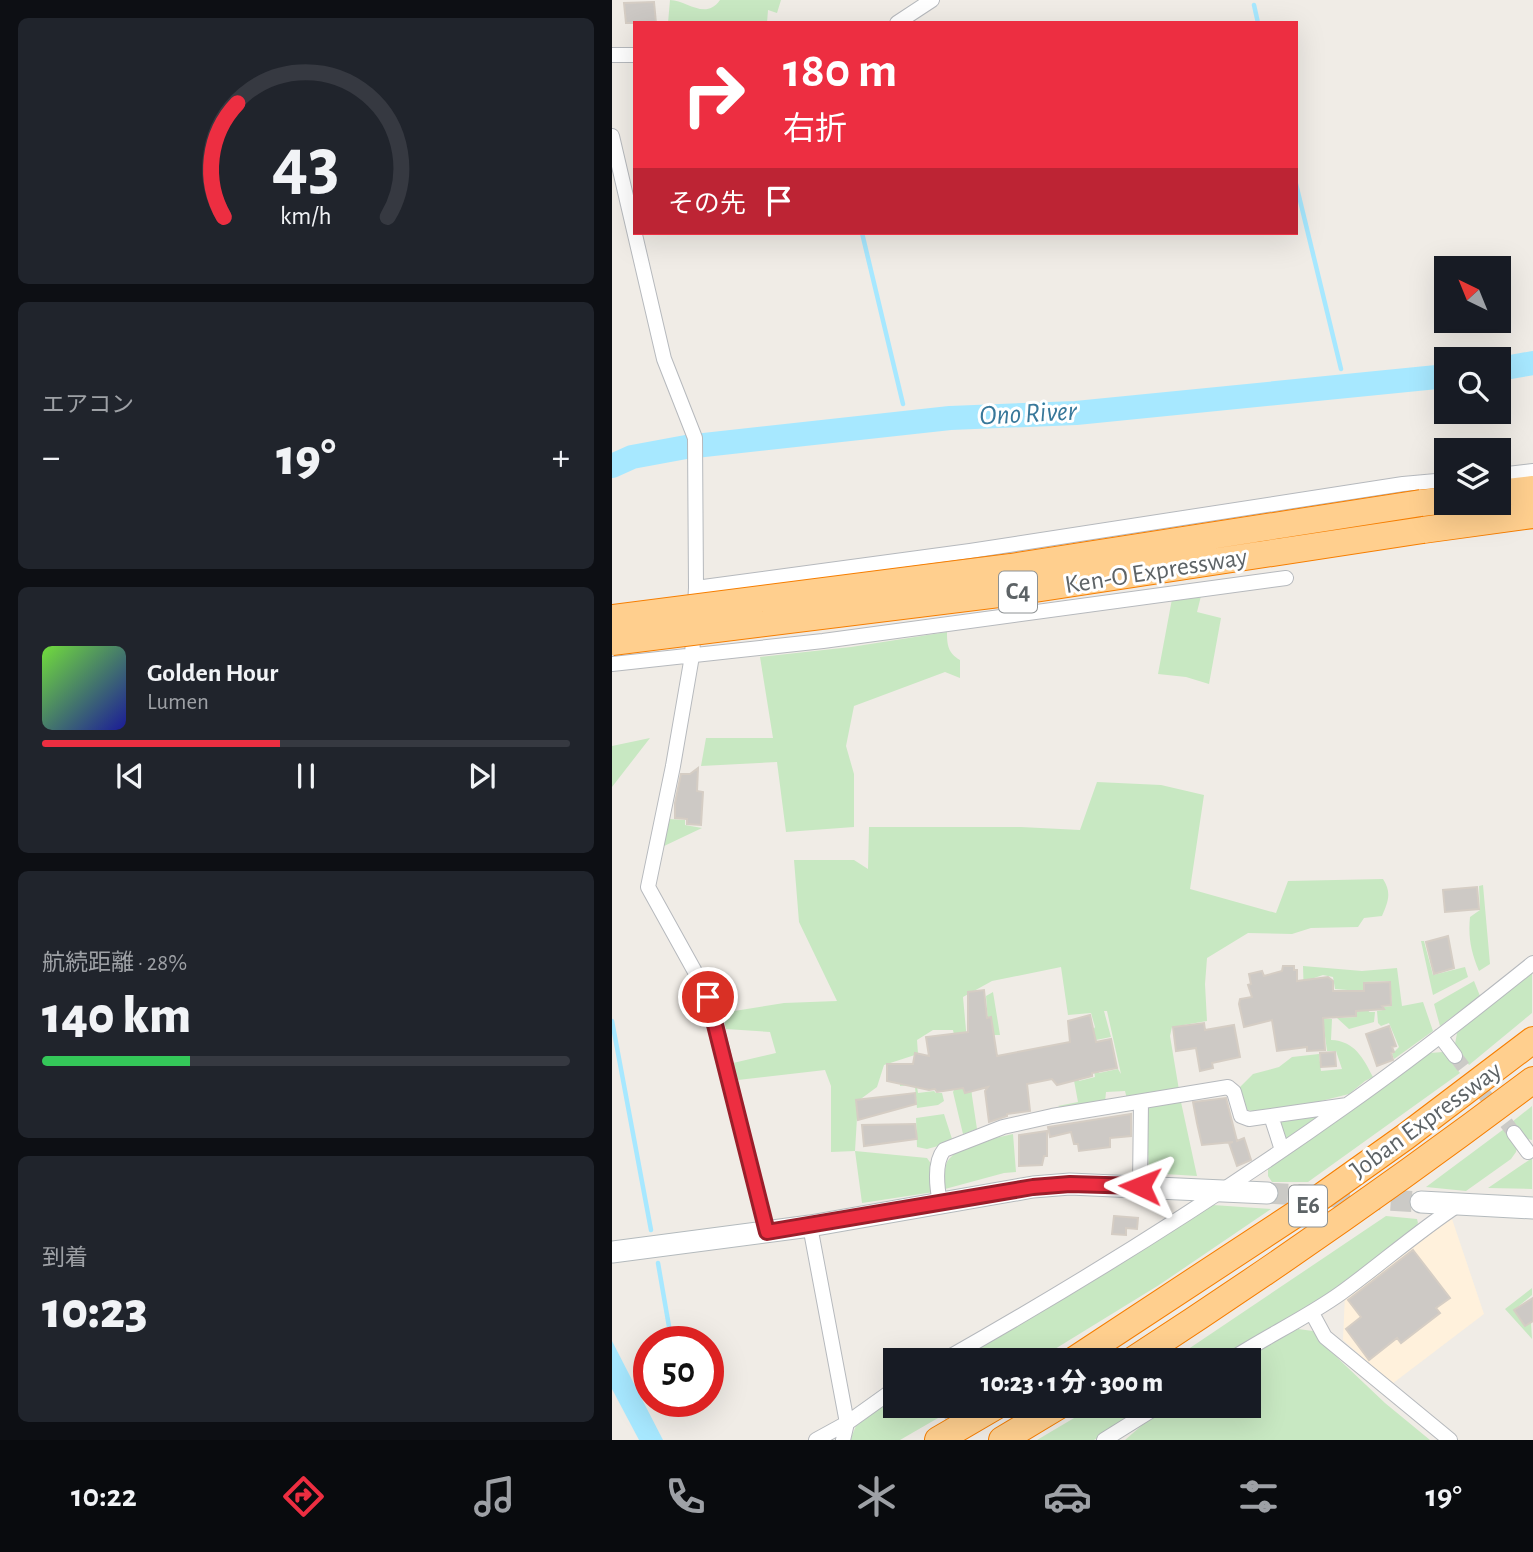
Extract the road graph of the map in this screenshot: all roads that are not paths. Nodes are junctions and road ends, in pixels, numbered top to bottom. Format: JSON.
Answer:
{"nodes":[{"id":1,"x":932,"y":0,"type":"edge"},
{"id":2,"x":900,"y":21,"type":"edge"},
{"id":3,"x":612,"y":55,"type":"edge"},
{"id":4,"x":633,"y":55,"type":"edge"},
{"id":5,"x":612,"y":136,"type":"edge"},
{"id":6,"x":633,"y":226,"type":"edge"},
{"id":7,"x":635,"y":235,"type":"edge"},
{"id":8,"x":1532,"y":471,"type":"edge"},
{"id":9,"x":1511,"y":474,"type":"edge"},
{"id":10,"x":1434,"y":481,"type":"edge"},
{"id":11,"x":1532,"y":489,"type":"edge"},
{"id":12,"x":1511,"y":492,"type":"edge"},
{"id":13,"x":1434,"y":502,"type":"edge"},
{"id":14,"x":1228,"y":512,"type":"junction"},
{"id":15,"x":1532,"y":515,"type":"edge"},
{"id":16,"x":1286,"y":578,"type":"dead end"},
{"id":17,"x":1239,"y":584,"type":"junction"},
{"id":18,"x":696,"y":588,"type":"junction"},
{"id":19,"x":612,"y":618,"type":"edge"},
{"id":20,"x":612,"y":642,"type":"edge"},
{"id":21,"x":692,"y":656,"type":"junction"},
{"id":22,"x":612,"y":664,"type":"edge"},
{"id":23,"x":1532,"y":963,"type":"edge"},
{"id":24,"x":1440,"y":1037,"type":"junction"},
{"id":25,"x":1532,"y":1040,"type":"edge"},
{"id":26,"x":1455,"y":1056,"type":"tunnel mouth"},
{"id":27,"x":1532,"y":1080,"type":"edge"},
{"id":28,"x":1140,"y":1102,"type":"junction"},
{"id":29,"x":1348,"y":1105,"type":"junction"},
{"id":30,"x":1271,"y":1116,"type":"junction"},
{"id":31,"x":1514,"y":1133,"type":"tunnel mouth"},
{"id":32,"x":1282,"y":1150,"type":"junction"},
{"id":33,"x":1528,"y":1152,"type":"dead end"},
{"id":34,"x":1140,"y":1186,"type":"junction"},
{"id":35,"x":1219,"y":1191,"type":"junction"},
{"id":36,"x":1267,"y":1194,"type":"tunnel mouth"},
{"id":37,"x":1422,"y":1202,"type":"tunnel mouth"},
{"id":38,"x":940,"y":1203,"type":"junction"},
{"id":39,"x":1458,"y":1205,"type":"junction"},
{"id":40,"x":1532,"y":1208,"type":"edge"},
{"id":41,"x":810,"y":1226,"type":"junction"},
{"id":42,"x":767,"y":1232,"type":"junction"},
{"id":43,"x":612,"y":1252,"type":"edge"},
{"id":44,"x":1312,"y":1312,"type":"junction"},
{"id":45,"x":964,"y":1348,"type":"edge"},
{"id":46,"x":1092,"y":1348,"type":"edge"},
{"id":47,"x":1151,"y":1348,"type":"edge"},
{"id":48,"x":1248,"y":1348,"type":"edge"},
{"id":49,"x":883,"y":1397,"type":"edge"},
{"id":50,"x":976,"y":1418,"type":"edge"},
{"id":51,"x":1038,"y":1418,"type":"edge"},
{"id":52,"x":1139,"y":1418,"type":"edge"},
{"id":53,"x":847,"y":1423,"type":"junction"},
{"id":54,"x":816,"y":1440,"type":"edge"},
{"id":55,"x":843,"y":1440,"type":"edge"},
{"id":56,"x":938,"y":1440,"type":"edge"},
{"id":57,"x":1002,"y":1440,"type":"edge"},
{"id":58,"x":1104,"y":1440,"type":"edge"},
{"id":59,"x":1450,"y":1440,"type":"edge"}],
"edges":[{"from":1,"to":2,"type":"street"},
{"from":3,"to":4,"type":"street"},
{"from":5,"to":6,"type":"street"},
{"from":7,"to":18,"type":"street"},
{"from":8,"to":9,"type":"street"},
{"from":10,"to":14,"type":"street"},
{"from":11,"to":12,"type":"highway"},
{"from":13,"to":19,"type":"highway","name":"Ken-O Expressway","number":"C4","bridge":true},
{"from":14,"to":17,"type":"street"},
{"from":14,"to":18,"type":"street"},
{"from":15,"to":20,"type":"highway","name":"Ken-O Expressway","number":"C4","bridge":true},
{"from":16,"to":17,"type":"street"},
{"from":17,"to":21,"type":"street"},
{"from":18,"to":21,"type":"street"},
{"from":21,"to":22,"type":"street"},
{"from":21,"to":42,"type":"street"},
{"from":23,"to":24,"type":"street"},
{"from":24,"to":26,"type":"street"},
{"from":24,"to":29,"type":"street"},
{"from":25,"to":46,"type":"highway","name":"Joban Expressway","number":"E6"},
{"from":27,"to":47,"type":"highway","name":"Joban Expressway","number":"E6"},
{"from":28,"to":30,"type":"street"},
{"from":28,"to":34,"type":"street"},
{"from":28,"to":38,"type":"street"},
{"from":29,"to":30,"type":"street"},
{"from":29,"to":32,"type":"street"},
{"from":30,"to":32,"type":"street"},
{"from":31,"to":33,"type":"street"},
{"from":32,"to":35,"type":"street"},
{"from":34,"to":35,"type":"main road"},
{"from":34,"to":38,"type":"main road"},
{"from":35,"to":36,"type":"main road"},
{"from":35,"to":45,"type":"street"},
{"from":37,"to":39,"type":"main road"},
{"from":38,"to":41,"type":"main road"},
{"from":39,"to":40,"type":"main road"},
{"from":39,"to":44,"type":"street"},
{"from":41,"to":42,"type":"main road"},
{"from":41,"to":53,"type":"street"},
{"from":42,"to":43,"type":"main road"},
{"from":44,"to":48,"type":"street"},
{"from":44,"to":59,"type":"street"},
{"from":49,"to":53,"type":"street"},
{"from":50,"to":56,"type":"highway"},
{"from":51,"to":57,"type":"highway"},
{"from":52,"to":58,"type":"street"},
{"from":53,"to":54,"type":"street"},
{"from":53,"to":55,"type":"street"}]}
